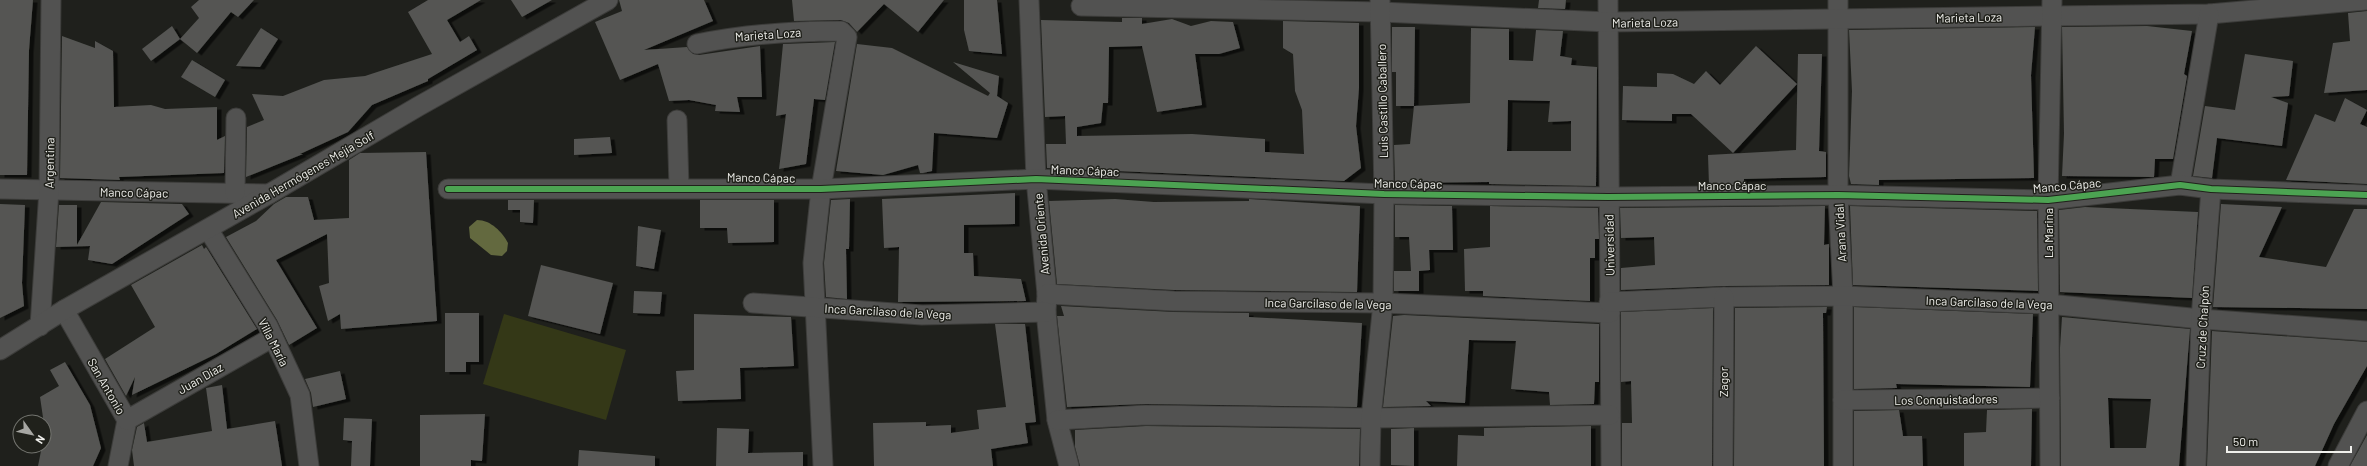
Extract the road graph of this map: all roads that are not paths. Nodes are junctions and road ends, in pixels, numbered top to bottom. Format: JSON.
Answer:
{"nodes":[{"id":1,"x":50,"y":0,"type":"edge"},
{"id":2,"x":608,"y":0,"type":"edge"},
{"id":3,"x":1029,"y":0,"type":"edge"},
{"id":4,"x":1608,"y":0,"type":"edge"},
{"id":5,"x":1838,"y":0,"type":"edge"},
{"id":6,"x":2367,"y":0,"type":"edge"},
{"id":7,"x":1081,"y":6,"type":"dead end"},
{"id":8,"x":1380,"y":6,"type":"edge"},
{"id":9,"x":2052,"y":8,"type":"edge"},
{"id":10,"x":2220,"y":8,"type":"edge"},
{"id":11,"x":1838,"y":20,"type":"junction"},
{"id":12,"x":1608,"y":22,"type":"junction"},
{"id":13,"x":697,"y":44,"type":"dead end"},
{"id":14,"x":236,"y":118,"type":"dead end"},
{"id":15,"x":677,"y":120,"type":"dead end"},
{"id":16,"x":1036,"y":179,"type":"junction"},
{"id":17,"x":2180,"y":185,"type":"junction"},
{"id":18,"x":679,"y":187,"type":"junction"},
{"id":19,"x":0,"y":189,"type":"edge"},
{"id":20,"x":448,"y":189,"type":"dead end"},
{"id":21,"x":821,"y":189,"type":"junction"},
{"id":22,"x":2211,"y":189,"type":"junction"},
{"id":23,"x":49,"y":190,"type":"junction"},
{"id":24,"x":235,"y":193,"type":"junction"},
{"id":25,"x":269,"y":194,"type":"junction"},
{"id":26,"x":1384,"y":194,"type":"junction"},
{"id":27,"x":1838,"y":195,"type":"junction"},
{"id":28,"x":2367,"y":195,"type":"edge"},
{"id":29,"x":1608,"y":197,"type":"junction"},
{"id":30,"x":2048,"y":200,"type":"junction"},
{"id":31,"x":208,"y":229,"type":"junction"},
{"id":32,"x":1843,"y":296,"type":"junction"},
{"id":33,"x":1724,"y":297,"type":"junction"},
{"id":34,"x":753,"y":303,"type":"dead end"},
{"id":35,"x":1046,"y":303,"type":"junction"},
{"id":36,"x":1384,"y":303,"type":"junction"},
{"id":37,"x":2048,"y":304,"type":"junction"},
{"id":38,"x":814,"y":308,"type":"junction"},
{"id":39,"x":1610,"y":308,"type":"junction"},
{"id":40,"x":64,"y":310,"type":"junction"},
{"id":41,"x":2201,"y":319,"type":"junction"},
{"id":42,"x":40,"y":326,"type":"junction"},
{"id":43,"x":2367,"y":331,"type":"edge"},
{"id":44,"x":273,"y":337,"type":"junction"},
{"id":45,"x":0,"y":350,"type":"edge"},
{"id":46,"x":2050,"y":398,"type":"junction"},
{"id":47,"x":1843,"y":400,"type":"junction"},
{"id":48,"x":2367,"y":411,"type":"edge"},
{"id":49,"x":1610,"y":415,"type":"junction"},
{"id":50,"x":1371,"y":418,"type":"junction"},
{"id":51,"x":127,"y":420,"type":"junction"},
{"id":52,"x":1057,"y":420,"type":"junction"},
{"id":53,"x":118,"y":466,"type":"edge"},
{"id":54,"x":309,"y":466,"type":"edge"},
{"id":55,"x":823,"y":466,"type":"edge"},
{"id":56,"x":1069,"y":466,"type":"edge"},
{"id":57,"x":1370,"y":466,"type":"edge"},
{"id":58,"x":1611,"y":466,"type":"edge"},
{"id":59,"x":1723,"y":466,"type":"edge"},
{"id":60,"x":1842,"y":466,"type":"edge"},
{"id":61,"x":2050,"y":466,"type":"edge"},
{"id":62,"x":2196,"y":466,"type":"edge"},
{"id":63,"x":2338,"y":466,"type":"edge"}],
"edges":[{"from":1,"to":23,"type":"street","name":"Argentina"},
{"from":2,"to":25,"type":"street","name":"Avenida Hermógenes Mejía Solf"},
{"from":3,"to":16,"type":"street","name":"Avenida Oriente"},
{"from":4,"to":12,"type":"street","name":"Universidad"},
{"from":5,"to":11,"type":"street","name":"Arana Vidal"},
{"from":6,"to":10,"type":"street","name":"Marieta Loza"},
{"from":7,"to":8,"type":"street","name":"Marieta Loza"},
{"from":8,"to":12,"type":"street","name":"Marieta Loza"},
{"from":8,"to":26,"type":"street","name":"Luis Castillo Caballero"},
{"from":9,"to":10,"type":"street","name":"Marieta Loza"},
{"from":9,"to":11,"type":"street","name":"Marieta Loza"},
{"from":9,"to":30,"type":"street","name":"La Marina"},
{"from":10,"to":17,"type":"street"},
{"from":11,"to":12,"type":"street","name":"Marieta Loza"},
{"from":11,"to":27,"type":"street","name":"Arana Vidal"},
{"from":12,"to":29,"type":"street","name":"Universidad"},
{"from":13,"to":21,"type":"street","name":"Marieta Loza"},
{"from":14,"to":24,"type":"street"},
{"from":15,"to":18,"type":"street"},
{"from":16,"to":21,"type":"street","name":"Manco Cápac"},
{"from":16,"to":26,"type":"street","name":"Manco Cápac"},
{"from":16,"to":35,"type":"street","name":"Avenida Oriente"},
{"from":17,"to":22,"type":"street","name":"Manco Cápac"},
{"from":17,"to":30,"type":"street","name":"Manco Cápac"},
{"from":18,"to":20,"type":"street","name":"Manco Cápac"},
{"from":18,"to":21,"type":"street","name":"Manco Cápac"},
{"from":19,"to":23,"type":"street","name":"Manco Cápac"},
{"from":21,"to":38,"type":"street"},
{"from":22,"to":28,"type":"street","name":"Manco Cápac"},
{"from":22,"to":41,"type":"street","name":"Cruz de Chalpón"},
{"from":23,"to":24,"type":"street","name":"Manco Cápac"},
{"from":23,"to":42,"type":"street","name":"Argentina"},
{"from":24,"to":25,"type":"street","name":"Manco Cápac"},
{"from":25,"to":31,"type":"street","name":"Avenida Hermógenes Mejía Solf"},
{"from":26,"to":29,"type":"street","name":"Manco Cápac"},
{"from":26,"to":36,"type":"street","name":"Luis Castillo Caballero"},
{"from":27,"to":29,"type":"street","name":"Manco Cápac"},
{"from":27,"to":30,"type":"street","name":"Manco Cápac"},
{"from":27,"to":32,"type":"street","name":"Arana Vidal"},
{"from":29,"to":39,"type":"street","name":"Universidad"},
{"from":30,"to":37,"type":"street","name":"La Marina"},
{"from":31,"to":40,"type":"street","name":"Avenida Hermógenes Mejía Solf"},
{"from":31,"to":44,"type":"street","name":"Villa María"},
{"from":32,"to":33,"type":"street","name":"Inca Garcilaso de la Vega"},
{"from":32,"to":37,"type":"street","name":"Inca Garcilaso de la Vega"},
{"from":32,"to":47,"type":"street","name":"Arana Vidal"},
{"from":33,"to":39,"type":"street","name":"Inca Garcilaso de la Vega"},
{"from":33,"to":59,"type":"street","name":"Zagor"},
{"from":34,"to":38,"type":"street","name":"Inca Garcilaso de la Vega"},
{"from":35,"to":36,"type":"street","name":"Inca Garcilaso de la Vega"},
{"from":35,"to":38,"type":"street","name":"Inca Garcilaso de la Vega"},
{"from":35,"to":52,"type":"street","name":"Avenida Oriente"},
{"from":36,"to":39,"type":"street","name":"Inca Garcilaso de la Vega"},
{"from":36,"to":50,"type":"street","name":"Luis Castillo Caballero"},
{"from":37,"to":41,"type":"street","name":"Inca Garcilaso de la Vega"},
{"from":37,"to":46,"type":"street","name":"La Marina"},
{"from":38,"to":55,"type":"street"},
{"from":39,"to":49,"type":"street","name":"Universidad"},
{"from":40,"to":42,"type":"street","name":"Avenida Hermógenes Mejía Solf"},
{"from":40,"to":51,"type":"street","name":"San Antonio"},
{"from":41,"to":43,"type":"street","name":"Inca Garcilaso de la Vega"},
{"from":41,"to":62,"type":"street","name":"Cruz de Chalpón"},
{"from":42,"to":45,"type":"street","name":"Avenida Hermógenes Mejía Solf"},
{"from":44,"to":51,"type":"street","name":"Juan Díaz"},
{"from":44,"to":54,"type":"street","name":"Villa María"},
{"from":46,"to":47,"type":"street","name":"Los Conquistadores"},
{"from":46,"to":61,"type":"street","name":"La Marina"},
{"from":47,"to":60,"type":"street","name":"Arana Vidal"},
{"from":48,"to":63,"type":"street"},
{"from":49,"to":50,"type":"street"},
{"from":49,"to":58,"type":"street","name":"Universidad"},
{"from":50,"to":52,"type":"street"},
{"from":50,"to":57,"type":"street","name":"Luis Castillo Caballero"},
{"from":51,"to":53,"type":"street","name":"San Antonio"},
{"from":52,"to":56,"type":"street","name":"Avenida Oriente"}]}
